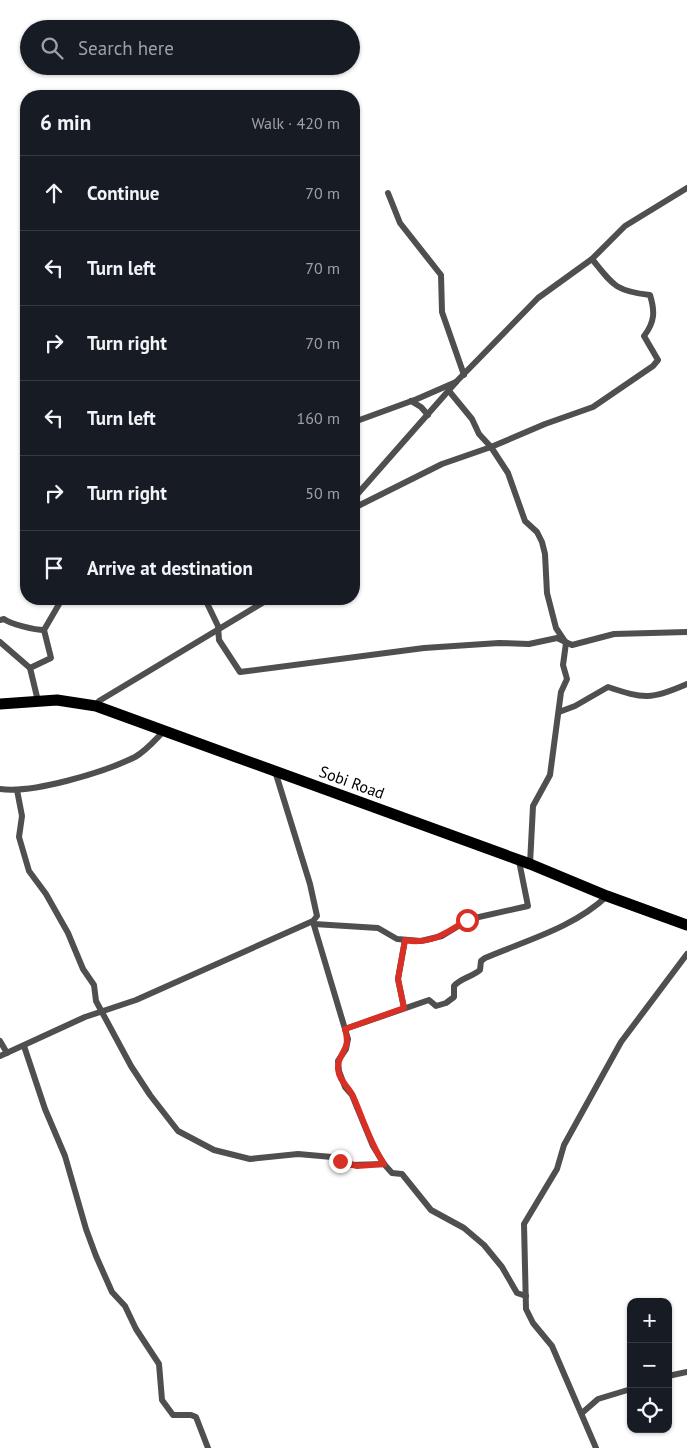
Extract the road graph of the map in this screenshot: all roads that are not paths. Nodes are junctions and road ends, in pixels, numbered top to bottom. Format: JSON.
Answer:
{"nodes":[{"id":1,"x":687,"y":188,"type":"edge"},
{"id":2,"x":388,"y":193,"type":"dead end"},
{"id":3,"x":592,"y":259,"type":"junction"},
{"id":4,"x":464,"y":374,"type":"junction"},
{"id":5,"x":457,"y":381,"type":"junction"},
{"id":6,"x":449,"y":391,"type":"junction"},
{"id":7,"x":411,"y":401,"type":"junction"},
{"id":8,"x":428,"y":415,"type":"junction"},
{"id":9,"x":360,"y":420,"type":"edge"},
{"id":10,"x":491,"y":447,"type":"junction"},
{"id":11,"x":360,"y":491,"type":"edge"},
{"id":12,"x":360,"y":505,"type":"edge"},
{"id":13,"x":59,"y":605,"type":"edge"},
{"id":14,"x":208,"y":605,"type":"edge"},
{"id":15,"x":259,"y":605,"type":"edge"},
{"id":16,"x":0,"y":620,"type":"edge"},
{"id":17,"x":44,"y":630,"type":"junction"},
{"id":18,"x":217,"y":630,"type":"junction"},
{"id":19,"x":687,"y":632,"type":"edge"},
{"id":20,"x":0,"y":642,"type":"edge"},
{"id":21,"x":566,"y":643,"type":"junction"},
{"id":22,"x":30,"y":668,"type":"junction"},
{"id":23,"x":687,"y":684,"type":"edge"},
{"id":24,"x":38,"y":701,"type":"junction"},
{"id":25,"x":0,"y":704,"type":"edge"},
{"id":26,"x":96,"y":706,"type":"junction"},
{"id":27,"x":559,"y":712,"type":"junction"},
{"id":28,"x":164,"y":730,"type":"junction"},
{"id":29,"x":274,"y":770,"type":"junction"},
{"id":30,"x":0,"y":789,"type":"edge"},
{"id":31,"x":17,"y":790,"type":"junction"},
{"id":32,"x":524,"y":862,"type":"junction"},
{"id":33,"x":607,"y":896,"type":"junction"},
{"id":34,"x":313,"y":923,"type":"junction"},
{"id":35,"x":687,"y":925,"type":"edge"},
{"id":36,"x":405,"y":940,"type":"junction"},
{"id":37,"x":687,"y":954,"type":"edge"},
{"id":38,"x":404,"y":1008,"type":"junction"},
{"id":39,"x":103,"y":1010,"type":"junction"},
{"id":40,"x":345,"y":1029,"type":"junction"},
{"id":41,"x":0,"y":1040,"type":"edge"},
{"id":42,"x":24,"y":1046,"type":"junction"},
{"id":43,"x":3,"y":1054,"type":"edge"},
{"id":44,"x":384,"y":1164,"type":"junction"},
{"id":45,"x":526,"y":1296,"type":"junction"},
{"id":46,"x":687,"y":1372,"type":"edge"},
{"id":47,"x":672,"y":1375,"type":"edge"},
{"id":48,"x":627,"y":1390,"type":"edge"},
{"id":49,"x":582,"y":1413,"type":"junction"},
{"id":50,"x":208,"y":1448,"type":"edge"},
{"id":51,"x":596,"y":1448,"type":"edge"}],
"edges":[{"from":1,"to":3,"type":"street"},
{"from":2,"to":4,"type":"street"},
{"from":3,"to":4,"type":"street"},
{"from":3,"to":10,"type":"street"},
{"from":4,"to":5,"type":"street"},
{"from":5,"to":6,"type":"street"},
{"from":5,"to":7,"type":"street"},
{"from":6,"to":8,"type":"street"},
{"from":6,"to":10,"type":"street"},
{"from":7,"to":8,"type":"street"},
{"from":7,"to":9,"type":"street"},
{"from":8,"to":11,"type":"street"},
{"from":10,"to":12,"type":"street"},
{"from":10,"to":21,"type":"street"},
{"from":13,"to":17,"type":"street"},
{"from":14,"to":18,"type":"street"},
{"from":15,"to":18,"type":"street"},
{"from":16,"to":17,"type":"street"},
{"from":17,"to":22,"type":"street"},
{"from":18,"to":21,"type":"street"},
{"from":18,"to":26,"type":"street"},
{"from":19,"to":21,"type":"street"},
{"from":20,"to":22,"type":"street"},
{"from":21,"to":27,"type":"street"},
{"from":22,"to":24,"type":"street"},
{"from":23,"to":27,"type":"street"},
{"from":24,"to":25,"type":"highway","name":"Sobi Road"},
{"from":24,"to":26,"type":"highway","name":"Sobi Road"},
{"from":26,"to":28,"type":"highway","name":"Sobi Road"},
{"from":27,"to":32,"type":"street"},
{"from":28,"to":29,"type":"highway","name":"Sobi Road"},
{"from":28,"to":31,"type":"street"},
{"from":29,"to":32,"type":"highway","name":"Sobi Road"},
{"from":29,"to":34,"type":"street"},
{"from":30,"to":31,"type":"street"},
{"from":31,"to":39,"type":"street"},
{"from":32,"to":33,"type":"highway","name":"Sobi Road"},
{"from":32,"to":36,"type":"street"},
{"from":33,"to":35,"type":"highway","name":"Sobi Road"},
{"from":33,"to":38,"type":"street"},
{"from":34,"to":36,"type":"street"},
{"from":34,"to":39,"type":"street"},
{"from":34,"to":40,"type":"street"},
{"from":36,"to":38,"type":"street"},
{"from":37,"to":45,"type":"street"},
{"from":38,"to":40,"type":"street"},
{"from":39,"to":42,"type":"street"},
{"from":39,"to":44,"type":"street"},
{"from":40,"to":44,"type":"street"},
{"from":41,"to":43,"type":"street"},
{"from":42,"to":43,"type":"street"},
{"from":42,"to":50,"type":"street"},
{"from":44,"to":45,"type":"street"},
{"from":45,"to":49,"type":"street"},
{"from":46,"to":47,"type":"street"},
{"from":48,"to":49,"type":"street"},
{"from":49,"to":51,"type":"street"}]}
